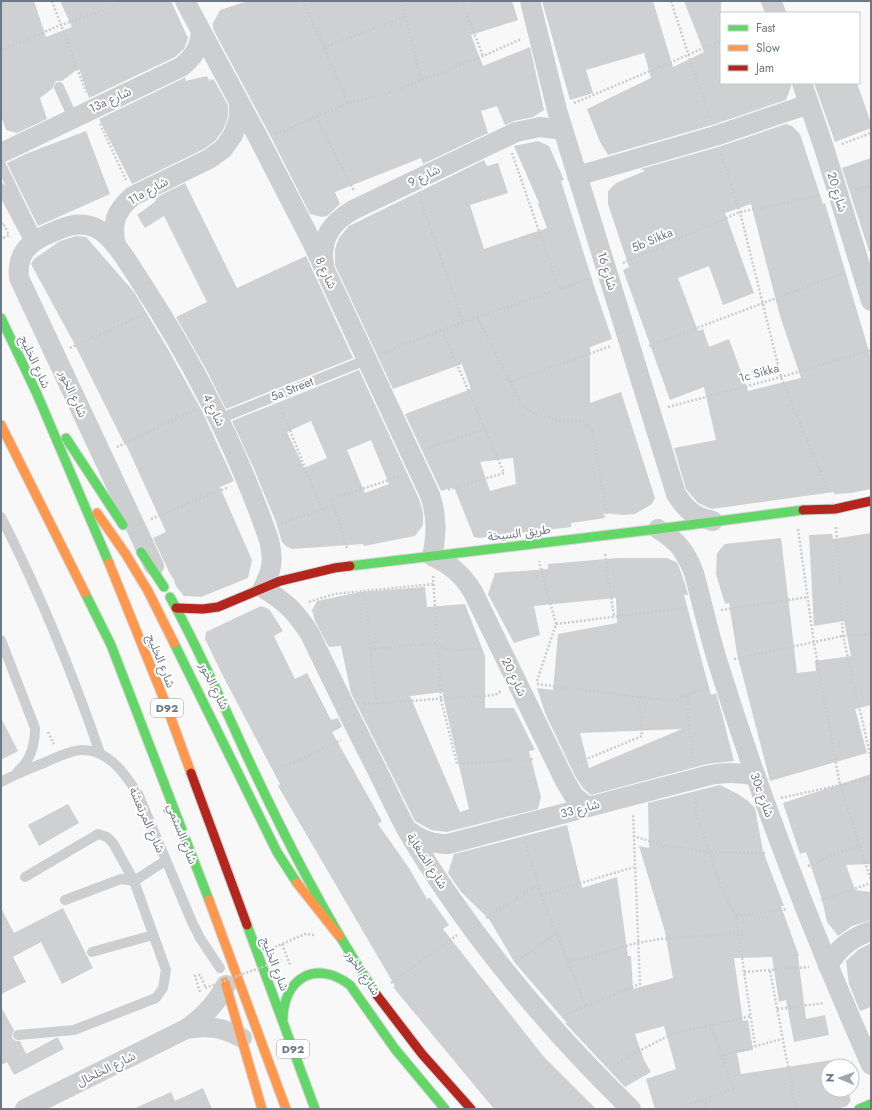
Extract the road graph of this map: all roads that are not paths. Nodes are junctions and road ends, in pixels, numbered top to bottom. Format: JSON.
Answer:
{"nodes":[{"id":1,"x":185,"y":1,"type":"edge"},
{"id":2,"x":530,"y":1,"type":"edge"},
{"id":3,"x":771,"y":1,"type":"edge"},
{"id":4,"x":776,"y":12,"type":"edge"},
{"id":5,"x":201,"y":31,"type":"junction"},
{"id":6,"x":802,"y":84,"type":"edge"},
{"id":7,"x":59,"y":87,"type":"dead end"},
{"id":8,"x":240,"y":102,"type":"junction"},
{"id":9,"x":810,"y":104,"type":"junction"},
{"id":10,"x":73,"y":118,"type":"junction"},
{"id":11,"x":563,"y":130,"type":"junction"},
{"id":12,"x":1,"y":153,"type":"edge"},
{"id":13,"x":1,"y":165,"type":"edge"},
{"id":14,"x":577,"y":176,"type":"junction"},
{"id":15,"x":1,"y":188,"type":"edge"},
{"id":16,"x":34,"y":241,"type":"junction"},
{"id":17,"x":116,"y":246,"type":"junction"},
{"id":18,"x":324,"y":268,"type":"junction"},
{"id":19,"x":871,"y":301,"type":"edge"},
{"id":20,"x":1,"y":318,"type":"edge"},
{"id":21,"x":366,"y":360,"type":"junction"},
{"id":22,"x":37,"y":394,"type":"junction"},
{"id":23,"x":215,"y":411,"type":"junction"},
{"id":24,"x":1,"y":425,"type":"edge"},
{"id":25,"x":74,"y":482,"type":"junction"},
{"id":26,"x":871,"y":501,"type":"edge"},
{"id":27,"x":1,"y":517,"type":"edge"},
{"id":28,"x":713,"y":521,"type":"junction"},
{"id":29,"x":658,"y":529,"type":"junction"},
{"id":30,"x":432,"y":556,"type":"junction"},
{"id":31,"x":74,"y":570,"type":"junction"},
{"id":32,"x":164,"y":587,"type":"junction"},
{"id":33,"x":263,"y":588,"type":"junction"},
{"id":34,"x":176,"y":608,"type":"junction"},
{"id":35,"x":90,"y":623,"type":"dead end"},
{"id":36,"x":1,"y":640,"type":"edge"},
{"id":37,"x":100,"y":753,"type":"junction"},
{"id":38,"x":13,"y":775,"type":"junction"},
{"id":39,"x":756,"y":776,"type":"junction"},
{"id":40,"x":1,"y":782,"type":"edge"},
{"id":41,"x":588,"y":808,"type":"junction"},
{"id":42,"x":408,"y":831,"type":"junction"},
{"id":43,"x":165,"y":861,"type":"junction"},
{"id":44,"x":25,"y":877,"type":"dead end"},
{"id":45,"x":134,"y":881,"type":"junction"},
{"id":46,"x":66,"y":900,"type":"dead end"},
{"id":47,"x":203,"y":924,"type":"dead end"},
{"id":48,"x":871,"y":931,"type":"edge"},
{"id":49,"x":153,"y":935,"type":"junction"},
{"id":50,"x":339,"y":936,"type":"junction"},
{"id":51,"x":92,"y":952,"type":"dead end"},
{"id":52,"x":828,"y":966,"type":"junction"},
{"id":53,"x":223,"y":976,"type":"junction"},
{"id":54,"x":283,"y":1024,"type":"junction"},
{"id":55,"x":186,"y":1029,"type":"junction"},
{"id":56,"x":18,"y":1035,"type":"dead end"},
{"id":57,"x":242,"y":1038,"type":"junction"},
{"id":58,"x":871,"y":1065,"type":"edge"},
{"id":59,"x":871,"y":1104,"type":"edge"},
{"id":60,"x":25,"y":1109,"type":"edge"},
{"id":61,"x":262,"y":1109,"type":"edge"},
{"id":62,"x":286,"y":1109,"type":"edge"},
{"id":63,"x":315,"y":1109,"type":"edge"},
{"id":64,"x":445,"y":1109,"type":"edge"},
{"id":65,"x":471,"y":1109,"type":"edge"},
{"id":66,"x":631,"y":1109,"type":"edge"},
{"id":67,"x":859,"y":1109,"type":"edge"}],
"edges":[{"from":1,"to":5,"type":"street","name":"شارع 8"},
{"from":2,"to":11,"type":"street","name":"شارع 16"},
{"from":3,"to":4,"type":"street"},
{"from":5,"to":8,"type":"street","name":"شارع 8"},
{"from":5,"to":10,"type":"street","name":"13a شارع"},
{"from":6,"to":9,"type":"street","name":"شارع 20"},
{"from":7,"to":10,"type":"lane"},
{"from":8,"to":17,"type":"street","name":"11a شارع"},
{"from":8,"to":18,"type":"street","name":"شارع 8"},
{"from":9,"to":14,"type":"street"},
{"from":9,"to":19,"type":"street","name":"شارع 20"},
{"from":10,"to":12,"type":"street","name":"13a شارع"},
{"from":11,"to":14,"type":"street","name":"شارع 16"},
{"from":11,"to":18,"type":"street","name":"شارع 9"},
{"from":13,"to":16,"type":"lane"},
{"from":14,"to":28,"type":"street","name":"شارع 16"},
{"from":15,"to":16,"type":"lane"},
{"from":16,"to":17,"type":"street"},
{"from":16,"to":32,"type":"street","name":"شارع الخور"},
{"from":17,"to":23,"type":"street","name":"شارع 4"},
{"from":18,"to":21,"type":"street","name":"شارع 8"},
{"from":20,"to":22,"type":"main road","name":"شارع الخليج","number":"D92"},
{"from":21,"to":23,"type":"lane","name":"5a Street"},
{"from":21,"to":30,"type":"street","name":"شارع 8"},
{"from":22,"to":25,"type":"main road","name":"شارع الخليج","number":"D92"},
{"from":22,"to":32,"type":"main road"},
{"from":23,"to":33,"type":"street","name":"شارع 4"},
{"from":24,"to":31,"type":"main road","number":"D92"},
{"from":25,"to":50,"type":"main road"},
{"from":25,"to":54,"type":"main road","name":"شارع الخليج","number":"D92"},
{"from":26,"to":28,"type":"main road","name":"طريق السبخة"},
{"from":27,"to":37,"type":"lane"},
{"from":28,"to":29,"type":"main road","name":"طريق السبخة"},
{"from":29,"to":30,"type":"main road","name":"طريق السبخة"},
{"from":29,"to":39,"type":"street","name":"30c شارع"},
{"from":30,"to":33,"type":"main road","name":"طريق السبخة"},
{"from":30,"to":41,"type":"street","name":"شارع 20"},
{"from":31,"to":35,"type":"main road"},
{"from":31,"to":62,"type":"main road","number":"D92"},
{"from":32,"to":34,"type":"main road","name":"شارع الخور"},
{"from":33,"to":34,"type":"main road","name":"طريق السبخة"},
{"from":33,"to":42,"type":"street","name":"شارع الضغاية"},
{"from":34,"to":50,"type":"main road","name":"شارع الخور"},
{"from":36,"to":38,"type":"lane"},
{"from":37,"to":38,"type":"lane"},
{"from":37,"to":43,"type":"lane","name":"شارع المرتعشة"},
{"from":38,"to":40,"type":"lane"},
{"from":39,"to":41,"type":"street","name":"شارع 33"},
{"from":39,"to":52,"type":"street","name":"30c شارع"},
{"from":41,"to":42,"type":"street","name":"شارع 33"},
{"from":42,"to":66,"type":"street","name":"شارع الضغاية"},
{"from":43,"to":45,"type":"lane"},
{"from":43,"to":53,"type":"lane","name":"شارع المرتعشة"},
{"from":44,"to":45,"type":"lane"},
{"from":45,"to":46,"type":"lane"},
{"from":45,"to":49,"type":"lane"},
{"from":47,"to":53,"type":"main road"},
{"from":48,"to":52,"type":"street"},
{"from":49,"to":51,"type":"lane"},
{"from":49,"to":56,"type":"lane"},
{"from":50,"to":65,"type":"main road","name":"شارع الخور"},
{"from":52,"to":58,"type":"street","name":"30c شارع"},
{"from":53,"to":55,"type":"street","name":"شارع الخلخال"},
{"from":53,"to":57,"type":"main road"},
{"from":54,"to":63,"type":"main road","name":"شارع الخليج","number":"D92"},
{"from":54,"to":64,"type":"main road"},
{"from":55,"to":57,"type":"street","name":"شارع الخلخال"},
{"from":55,"to":60,"type":"street","name":"شارع الخلخال"},
{"from":57,"to":61,"type":"main road"},
{"from":59,"to":67,"type":"main road"}]}
